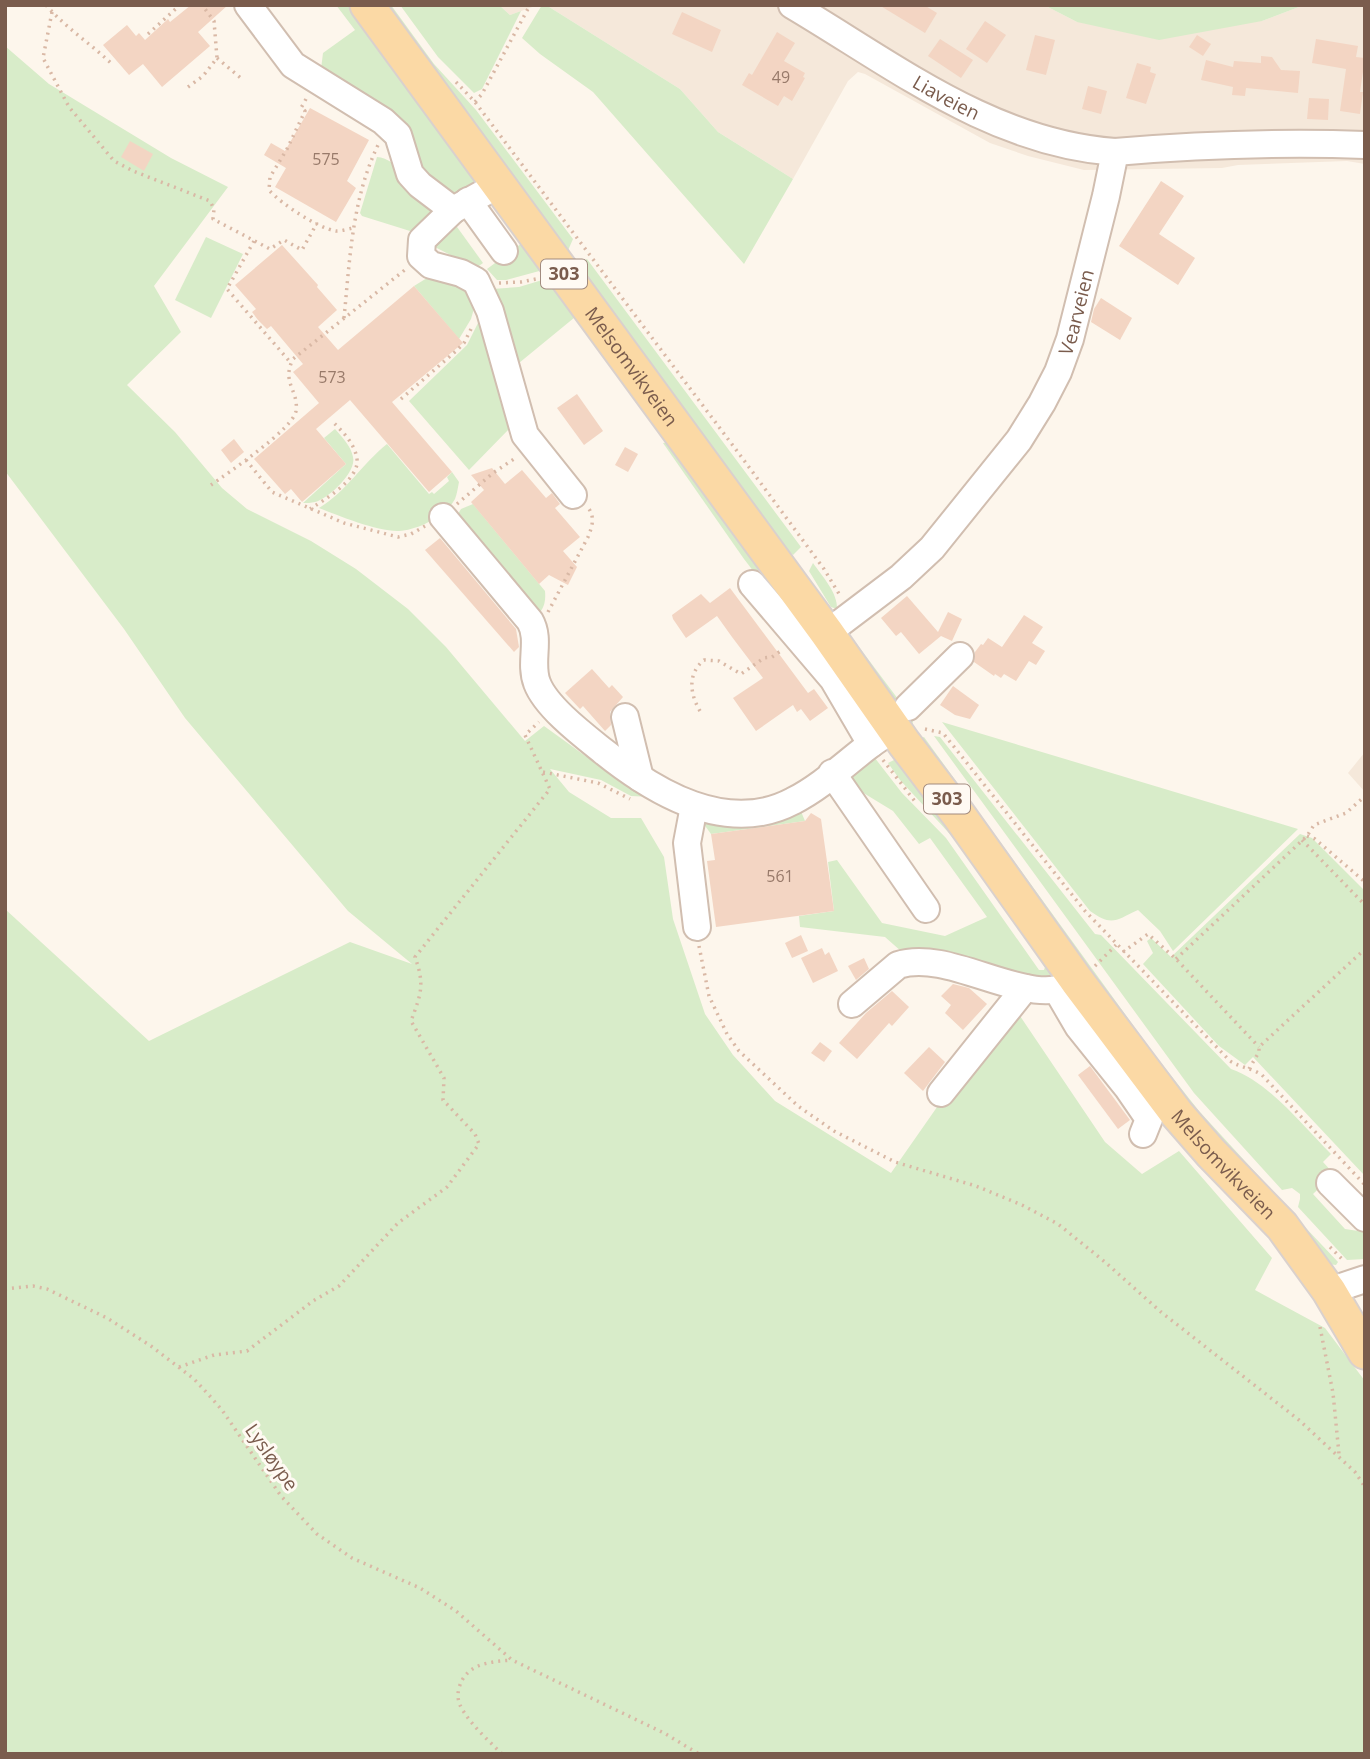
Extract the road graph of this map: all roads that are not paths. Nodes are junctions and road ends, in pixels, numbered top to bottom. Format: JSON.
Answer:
{"nodes":[{"id":1,"x":248,"y":5,"type":"edge"},
{"id":2,"x":367,"y":5,"type":"edge"},
{"id":3,"x":792,"y":5,"type":"edge"},
{"id":4,"x":1365,"y":145,"type":"edge"},
{"id":5,"x":1115,"y":152,"type":"junction"},
{"id":6,"x":498,"y":185,"type":"junction"},
{"id":7,"x":460,"y":206,"type":"junction"},
{"id":8,"x":505,"y":251,"type":"dead end"},
{"id":9,"x":573,"y":495,"type":"road end"},
{"id":10,"x":443,"y":517,"type":"road end"},
{"id":11,"x":752,"y":584,"type":"dead end"},
{"id":12,"x":825,"y":629,"type":"junction"},
{"id":13,"x":960,"y":656,"type":"dead end"},
{"id":14,"x":625,"y":717,"type":"dead end"},
{"id":15,"x":891,"y":726,"type":"junction"},
{"id":16,"x":832,"y":773,"type":"junction"},
{"id":17,"x":640,"y":778,"type":"junction"},
{"id":18,"x":694,"y":806,"type":"junction"},
{"id":19,"x":926,"y":909,"type":"dead end"},
{"id":20,"x":697,"y":927,"type":"road end"},
{"id":21,"x":1079,"y":973,"type":"junction"},
{"id":22,"x":1025,"y":988,"type":"junction"},
{"id":23,"x":852,"y":1004,"type":"dead end"},
{"id":24,"x":941,"y":1093,"type":"dead end"},
{"id":25,"x":1143,"y":1134,"type":"dead end"},
{"id":26,"x":1330,"y":1183,"type":"dead end"},
{"id":27,"x":1365,"y":1218,"type":"edge"},
{"id":28,"x":1365,"y":1279,"type":"edge"},
{"id":29,"x":1329,"y":1291,"type":"junction"},
{"id":30,"x":1365,"y":1352,"type":"edge"}],
"edges":[{"from":1,"to":7,"type":"street"},
{"from":2,"to":6,"type":"main road","name":"Melsomvikveien","number":"303"},
{"from":3,"to":5,"type":"street","name":"Liaveien"},
{"from":4,"to":5,"type":"street"},
{"from":5,"to":12,"type":"street","name":"Vearveien"},
{"from":6,"to":7,"type":"street"},
{"from":6,"to":12,"type":"main road","name":"Melsomvikveien","number":"303"},
{"from":7,"to":8,"type":"street"},
{"from":7,"to":9,"type":"street"},
{"from":10,"to":17,"type":"street"},
{"from":11,"to":12,"type":"street","name":"Melsomvikveien"},
{"from":12,"to":15,"type":"main road","name":"Melsomvikveien","number":"303"},
{"from":13,"to":15,"type":"street"},
{"from":14,"to":17,"type":"street"},
{"from":15,"to":16,"type":"street"},
{"from":15,"to":21,"type":"main road","name":"Melsomvikveien","number":"303"},
{"from":16,"to":18,"type":"street"},
{"from":16,"to":19,"type":"street"},
{"from":17,"to":18,"type":"street"},
{"from":18,"to":20,"type":"street"},
{"from":21,"to":22,"type":"street"},
{"from":21,"to":25,"type":"street","name":"Melsomvikveien"},
{"from":21,"to":29,"type":"main road","name":"Melsomvikveien","number":"303"},
{"from":22,"to":23,"type":"street"},
{"from":22,"to":24,"type":"street"},
{"from":26,"to":27,"type":"street"},
{"from":28,"to":29,"type":"street"},
{"from":29,"to":30,"type":"main road","name":"Melsomvikveien","number":"303"}]}
